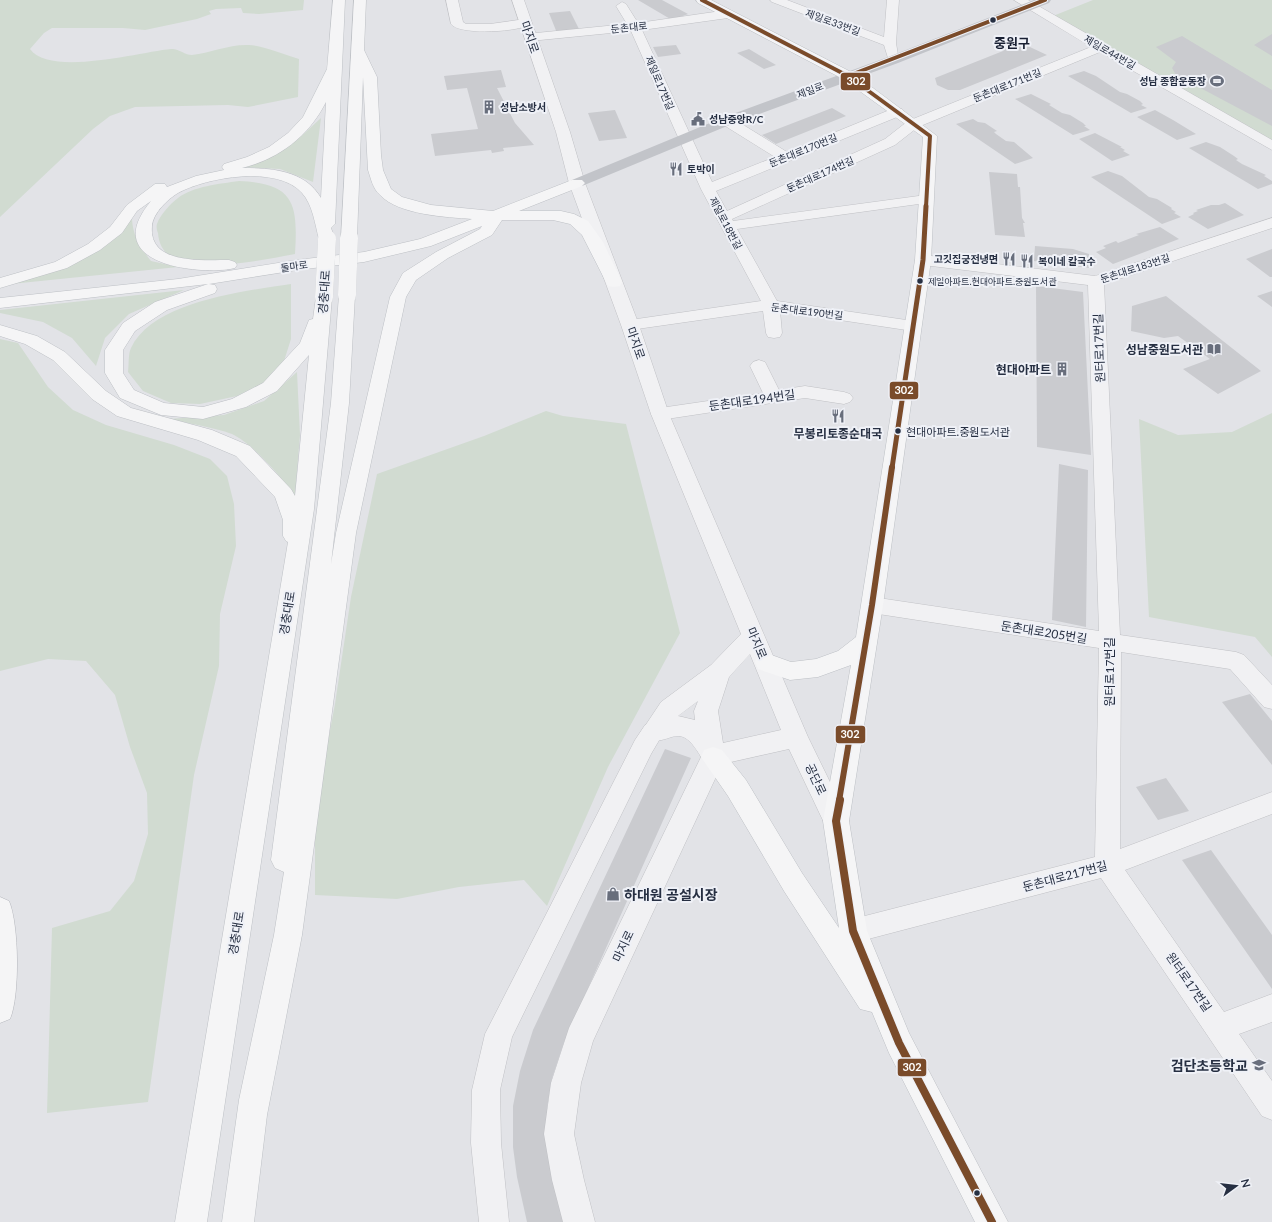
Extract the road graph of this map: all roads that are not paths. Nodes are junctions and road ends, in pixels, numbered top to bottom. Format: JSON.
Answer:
{"nodes":[{"id":1,"x":339,"y":0,"type":"edge"},
{"id":2,"x":360,"y":0,"type":"edge"},
{"id":3,"x":452,"y":0,"type":"edge"},
{"id":4,"x":518,"y":0,"type":"edge"},
{"id":5,"x":702,"y":0,"type":"edge"},
{"id":6,"x":776,"y":0,"type":"edge"},
{"id":7,"x":893,"y":0,"type":"edge"},
{"id":8,"x":1045,"y":0,"type":"edge"},
{"id":9,"x":1025,"y":3,"type":"edge"},
{"id":10,"x":622,"y":6,"type":"dead end"},
{"id":11,"x":728,"y":14,"type":"junction"},
{"id":12,"x":526,"y":23,"type":"junction"},
{"id":13,"x":635,"y":27,"type":"junction"},
{"id":14,"x":530,"y":37,"type":"junction"},
{"id":15,"x":890,"y":43,"type":"junction"},
{"id":16,"x":1101,"y":47,"type":"junction"},
{"id":17,"x":359,"y":52,"type":"junction"},
{"id":18,"x":893,"y":60,"type":"junction"},
{"id":19,"x":334,"y":69,"type":"junction"},
{"id":20,"x":848,"y":76,"type":"junction"},
{"id":21,"x":897,"y":112,"type":"junction"},
{"id":22,"x":727,"y":121,"type":"junction"},
{"id":23,"x":913,"y":124,"type":"junction"},
{"id":24,"x":684,"y":139,"type":"junction"},
{"id":25,"x":1272,"y":146,"type":"edge"},
{"id":26,"x":785,"y":157,"type":"junction"},
{"id":27,"x":578,"y":183,"type":"junction"},
{"id":28,"x":708,"y":189,"type":"junction"},
{"id":29,"x":926,"y":198,"type":"junction"},
{"id":30,"x":497,"y":215,"type":"junction"},
{"id":31,"x":725,"y":222,"type":"junction"},
{"id":32,"x":1272,"y":223,"type":"edge"},
{"id":33,"x":327,"y":239,"type":"junction"},
{"id":34,"x":923,"y":260,"type":"junction"},
{"id":35,"x":297,"y":265,"type":"junction"},
{"id":36,"x":1096,"y":281,"type":"junction"},
{"id":37,"x":614,"y":282,"type":"junction"},
{"id":38,"x":0,"y":283,"type":"edge"},
{"id":39,"x":336,"y":296,"type":"junction"},
{"id":40,"x":0,"y":303,"type":"edge"},
{"id":41,"x":771,"y":305,"type":"junction"},
{"id":42,"x":630,"y":325,"type":"junction"},
{"id":43,"x":913,"y":326,"type":"junction"},
{"id":44,"x":0,"y":330,"type":"edge"},
{"id":45,"x":774,"y":334,"type":"dead end"},
{"id":46,"x":759,"y":366,"type":"dead end"},
{"id":47,"x":774,"y":396,"type":"junction"},
{"id":48,"x":844,"y":398,"type":"dead end"},
{"id":49,"x":660,"y":414,"type":"junction"},
{"id":50,"x":294,"y":567,"type":"junction"},
{"id":51,"x":872,"y":605,"type":"junction"},
{"id":52,"x":754,"y":636,"type":"junction"},
{"id":53,"x":866,"y":641,"type":"junction"},
{"id":54,"x":1110,"y":643,"type":"junction"},
{"id":55,"x":766,"y":662,"type":"junction"},
{"id":56,"x":719,"y":672,"type":"junction"},
{"id":57,"x":1272,"y":700,"type":"edge"},
{"id":58,"x":653,"y":732,"type":"junction"},
{"id":59,"x":796,"y":737,"type":"junction"},
{"id":60,"x":713,"y":757,"type":"junction"},
{"id":61,"x":1272,"y":804,"type":"edge"},
{"id":62,"x":836,"y":821,"type":"junction"},
{"id":63,"x":1107,"y":865,"type":"junction"},
{"id":64,"x":0,"y":910,"type":"edge"},
{"id":65,"x":853,"y":931,"type":"junction"},
{"id":66,"x":1272,"y":1008,"type":"edge"},
{"id":67,"x":0,"y":1009,"type":"edge"},
{"id":68,"x":1220,"y":1028,"type":"junction"},
{"id":69,"x":899,"y":1043,"type":"junction"},
{"id":70,"x":1272,"y":1106,"type":"edge"},
{"id":71,"x":252,"y":1115,"type":"junction"},
{"id":72,"x":191,"y":1222,"type":"edge"},
{"id":73,"x":238,"y":1222,"type":"edge"},
{"id":74,"x":494,"y":1222,"type":"edge"},
{"id":75,"x":579,"y":1222,"type":"edge"},
{"id":76,"x":992,"y":1222,"type":"edge"}],
"edges":[{"from":1,"to":19,"type":"main road","name":"경충대로"},
{"from":2,"to":17,"type":"main road","name":"경충대로"},
{"from":3,"to":12,"type":"street"},
{"from":4,"to":12,"type":"street","name":"마지로"},
{"from":5,"to":11,"type":"main road"},
{"from":6,"to":15,"type":"street","name":"제일로33번길"},
{"from":7,"to":15,"type":"street"},
{"from":8,"to":9,"type":"main road","name":"제일로"},
{"from":9,"to":16,"type":"street","name":"제일로44번길"},
{"from":9,"to":18,"type":"main road","name":"제일로"},
{"from":10,"to":13,"type":"street","name":"제일로17번길"},
{"from":11,"to":13,"type":"street","name":"둔촌대로"},
{"from":11,"to":20,"type":"main road"},
{"from":12,"to":14,"type":"street","name":"마지로"},
{"from":13,"to":14,"type":"street","name":"둔촌대로"},
{"from":13,"to":24,"type":"street","name":"제일로17번길"},
{"from":14,"to":27,"type":"street","name":"마지로"},
{"from":15,"to":18,"type":"street"},
{"from":16,"to":23,"type":"street","name":"둔촌대로171번길"},
{"from":16,"to":25,"type":"street","name":"제일로44번길"},
{"from":17,"to":30,"type":"main road"},
{"from":17,"to":39,"type":"main road","name":"경충대로","bridge":true},
{"from":18,"to":20,"type":"main road","name":"제일로"},
{"from":19,"to":33,"type":"main road","name":"경충대로"},
{"from":19,"to":38,"type":"main road"},
{"from":20,"to":21,"type":"main road"},
{"from":20,"to":22,"type":"main road","name":"제일로"},
{"from":21,"to":23,"type":"main road"},
{"from":21,"to":26,"type":"street","name":"둔촌대로170번길"},
{"from":22,"to":24,"type":"main road","name":"제일로"},
{"from":22,"to":26,"type":"street"},
{"from":23,"to":29,"type":"main road"},
{"from":23,"to":31,"type":"street","name":"둔촌대로174번길"},
{"from":24,"to":27,"type":"main road","name":"제일로"},
{"from":24,"to":28,"type":"street","name":"제일로18번길"},
{"from":26,"to":28,"type":"street","name":"둔촌대로170번길"},
{"from":27,"to":30,"type":"main road","name":"돌마로"},
{"from":27,"to":37,"type":"street","name":"마지로"},
{"from":28,"to":31,"type":"street","name":"제일로18번길"},
{"from":29,"to":31,"type":"street"},
{"from":29,"to":34,"type":"main road"},
{"from":30,"to":35,"type":"main road","name":"돌마로"},
{"from":30,"to":37,"type":"main road"},
{"from":30,"to":71,"type":"main road"},
{"from":31,"to":41,"type":"street","name":"제일로18번길"},
{"from":32,"to":36,"type":"street","name":"둔촌대로183번길"},
{"from":33,"to":35,"type":"main road"},
{"from":33,"to":39,"type":"main road","name":"경충대로","bridge":true},
{"from":34,"to":36,"type":"street","name":"둔촌대로183번길"},
{"from":34,"to":43,"type":"main road"},
{"from":35,"to":39,"type":"main road"},
{"from":35,"to":40,"type":"main road","name":"돌마로"},
{"from":36,"to":54,"type":"street","name":"원터로17번길"},
{"from":37,"to":42,"type":"street","name":"마지로"},
{"from":39,"to":50,"type":"main road","name":"경충대로"},
{"from":39,"to":71,"type":"main road","name":"경충대로"},
{"from":41,"to":42,"type":"street","name":"둔촌대로190번길"},
{"from":41,"to":43,"type":"street","name":"둔촌대로190번길"},
{"from":41,"to":45,"type":"street"},
{"from":42,"to":49,"type":"street","name":"마지로"},
{"from":43,"to":51,"type":"main road"},
{"from":44,"to":50,"type":"main road"},
{"from":46,"to":47,"type":"street"},
{"from":47,"to":48,"type":"street","name":"둔촌대로194번길"},
{"from":47,"to":49,"type":"street","name":"둔촌대로194번길"},
{"from":49,"to":52,"type":"street","name":"마지로"},
{"from":50,"to":72,"type":"main road","name":"경충대로"},
{"from":51,"to":53,"type":"main road"},
{"from":51,"to":54,"type":"street","name":"둔촌대로205번길"},
{"from":52,"to":55,"type":"street","name":"마지로"},
{"from":52,"to":56,"type":"street"},
{"from":53,"to":55,"type":"main road"},
{"from":53,"to":62,"type":"main road"},
{"from":54,"to":57,"type":"street","name":"둔촌대로205번길"},
{"from":54,"to":63,"type":"street","name":"원터로17번길"},
{"from":55,"to":59,"type":"street","name":"마지로"},
{"from":56,"to":58,"type":"street"},
{"from":56,"to":60,"type":"street"},
{"from":58,"to":60,"type":"street"},
{"from":58,"to":74,"type":"street"},
{"from":59,"to":60,"type":"street"},
{"from":59,"to":62,"type":"street","name":"공단로"},
{"from":60,"to":69,"type":"main road"},
{"from":60,"to":75,"type":"street","name":"마지로"},
{"from":61,"to":63,"type":"street","name":"둔촌대로217번길"},
{"from":62,"to":65,"type":"main road"},
{"from":63,"to":65,"type":"street","name":"둔촌대로217번길"},
{"from":63,"to":68,"type":"street","name":"원터로17번길"},
{"from":64,"to":67,"type":"main road"},
{"from":65,"to":69,"type":"main road"},
{"from":66,"to":68,"type":"street"},
{"from":68,"to":70,"type":"street","name":"원터로17번길"},
{"from":69,"to":76,"type":"main road"},
{"from":71,"to":73,"type":"main road","name":"경충대로"}]}
